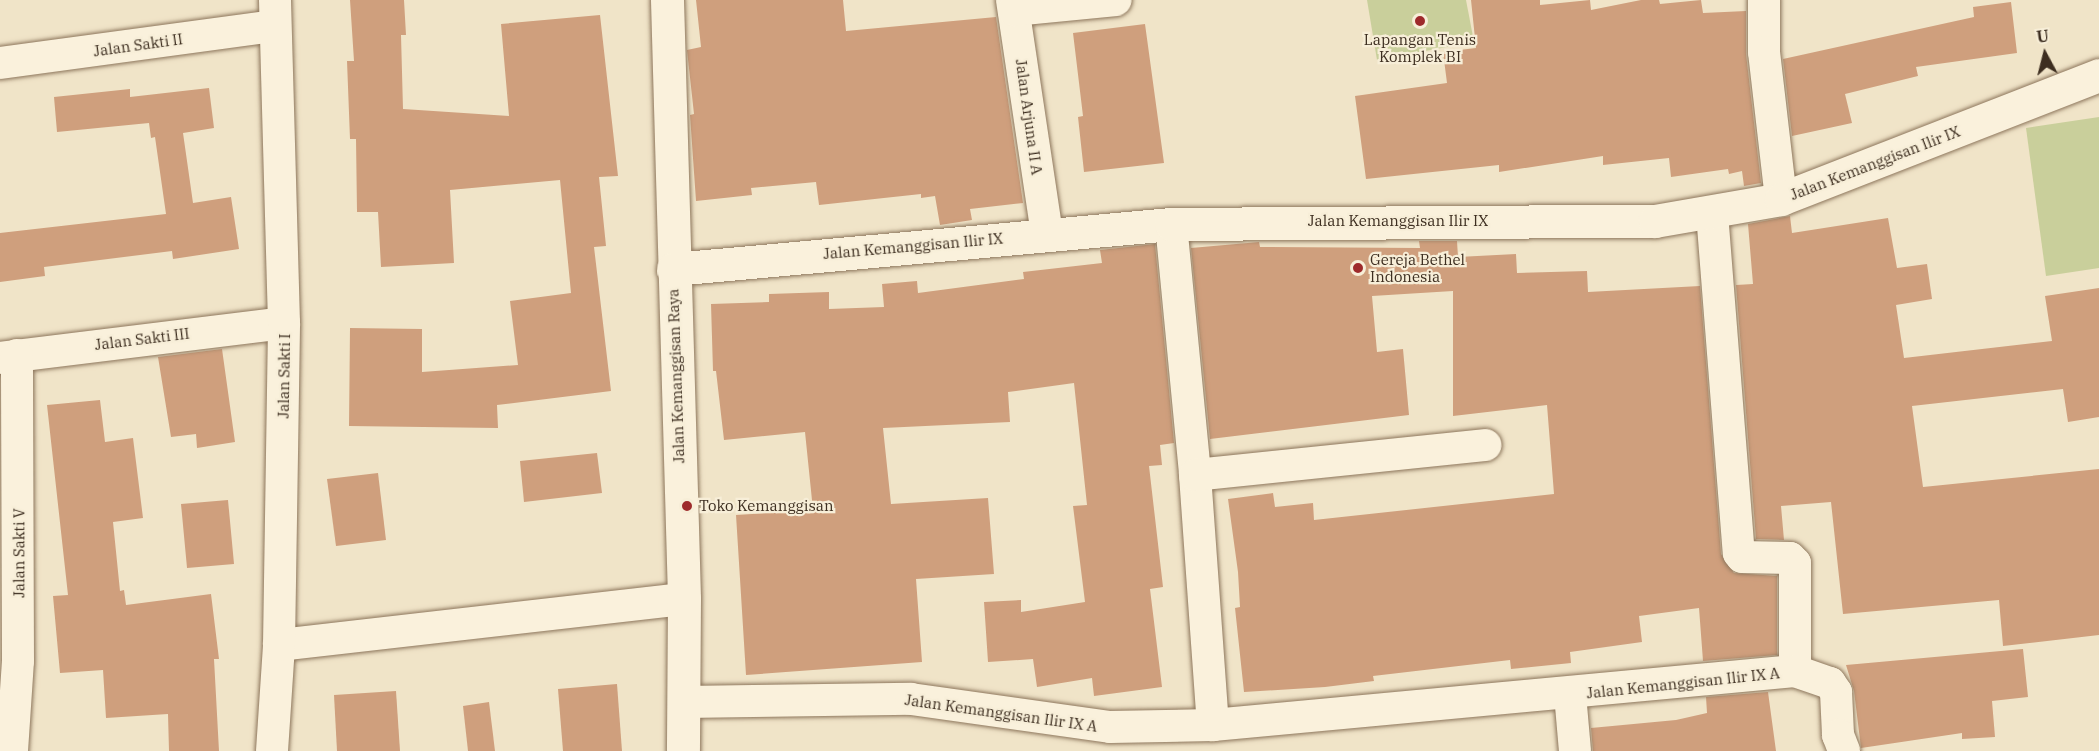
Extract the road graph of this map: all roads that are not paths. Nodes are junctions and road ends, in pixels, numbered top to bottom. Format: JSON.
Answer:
{"nodes":[{"id":1,"x":667,"y":0,"type":"edge"},
{"id":2,"x":1116,"y":0,"type":"edge"},
{"id":3,"x":1764,"y":0,"type":"edge"},
{"id":4,"x":1013,"y":5,"type":"edge"},
{"id":5,"x":275,"y":13,"type":"edge"},
{"id":6,"x":0,"y":63,"type":"edge"},
{"id":7,"x":2099,"y":75,"type":"edge"},
{"id":8,"x":1781,"y":199,"type":"junction"},
{"id":9,"x":1712,"y":213,"type":"junction"},
{"id":10,"x":1171,"y":224,"type":"junction"},
{"id":11,"x":1047,"y":234,"type":"junction"},
{"id":12,"x":673,"y":269,"type":"junction"},
{"id":13,"x":284,"y":322,"type":"junction"},
{"id":14,"x":9,"y":356,"type":"edge"},
{"id":15,"x":1485,"y":445,"type":"dead end"},
{"id":16,"x":1195,"y":475,"type":"junction"},
{"id":17,"x":684,"y":599,"type":"junction"},
{"id":18,"x":279,"y":645,"type":"junction"},
{"id":19,"x":1795,"y":672,"type":"junction"},
{"id":20,"x":1570,"y":694,"type":"junction"},
{"id":21,"x":684,"y":702,"type":"junction"},
{"id":22,"x":1213,"y":725,"type":"junction"},
{"id":23,"x":12,"y":751,"type":"edge"},
{"id":24,"x":272,"y":751,"type":"edge"},
{"id":25,"x":683,"y":751,"type":"edge"},
{"id":26,"x":1575,"y":751,"type":"edge"},
{"id":27,"x":1844,"y":751,"type":"edge"}],
"edges":[{"from":1,"to":12,"type":"street","name":"Jalan Kemanggisan Raya"},
{"from":2,"to":4,"type":"street"},
{"from":3,"to":8,"type":"street"},
{"from":4,"to":11,"type":"street","name":"Jalan Arjuna II A"},
{"from":5,"to":6,"type":"street","name":"Jalan Sakti II"},
{"from":5,"to":13,"type":"street","name":"Jalan Sakti I"},
{"from":7,"to":8,"type":"street","name":"Jalan Kemanggisan Ilir IX"},
{"from":8,"to":9,"type":"street","name":"Jalan Kemanggisan Ilir IX"},
{"from":9,"to":10,"type":"street","name":"Jalan Kemanggisan Ilir IX"},
{"from":9,"to":19,"type":"street"},
{"from":10,"to":11,"type":"street","name":"Jalan Kemanggisan Ilir IX"},
{"from":10,"to":16,"type":"street"},
{"from":11,"to":12,"type":"street","name":"Jalan Kemanggisan Ilir IX"},
{"from":12,"to":17,"type":"street","name":"Jalan Kemanggisan Raya"},
{"from":13,"to":14,"type":"street","name":"Jalan Sakti III"},
{"from":13,"to":18,"type":"street","name":"Jalan Sakti I"},
{"from":14,"to":23,"type":"street","name":"Jalan Sakti V"},
{"from":15,"to":16,"type":"street"},
{"from":16,"to":22,"type":"street"},
{"from":17,"to":18,"type":"street"},
{"from":17,"to":21,"type":"street","name":"Jalan Kemanggisan Raya"},
{"from":18,"to":24,"type":"street","name":"Jalan Sakti I"},
{"from":19,"to":20,"type":"street","name":"Jalan Kemanggisan Ilir IX A"},
{"from":19,"to":27,"type":"street"},
{"from":20,"to":22,"type":"street","name":"Jalan Kemanggisan Ilir IX A"},
{"from":20,"to":26,"type":"street","name":"Jalan Kemanggisan Ilir IX A"},
{"from":21,"to":22,"type":"street","name":"Jalan Kemanggisan Ilir IX A"},
{"from":21,"to":25,"type":"street","name":"Jalan Kemanggisan Raya"}]}
